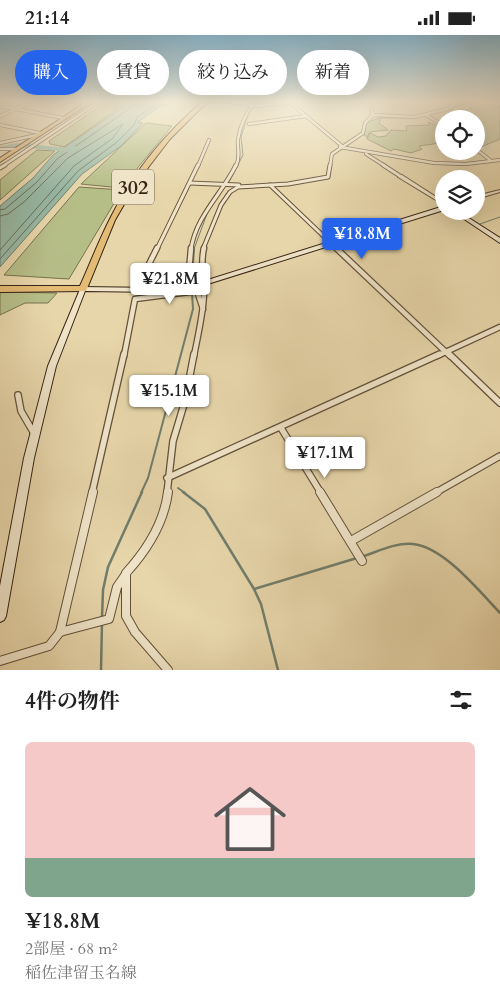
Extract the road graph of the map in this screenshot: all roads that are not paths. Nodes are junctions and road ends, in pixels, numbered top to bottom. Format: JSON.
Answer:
{"nodes":[{"id":1,"x":24,"y":131,"type":"edge"},
{"id":2,"x":43,"y":131,"type":"edge"},
{"id":3,"x":55,"y":131,"type":"edge"},
{"id":4,"x":175,"y":131,"type":"edge"},
{"id":5,"x":242,"y":131,"type":"edge"},
{"id":6,"x":323,"y":131,"type":"edge"},
{"id":7,"x":362,"y":131,"type":"edge"},
{"id":8,"x":38,"y":134,"type":"junction"},
{"id":9,"x":208,"y":140,"type":"dead end"},
{"id":10,"x":0,"y":143,"type":"edge"},
{"id":11,"x":341,"y":147,"type":"junction"},
{"id":12,"x":17,"y":148,"type":"junction"},
{"id":13,"x":0,"y":149,"type":"edge"},
{"id":14,"x":364,"y":152,"type":"junction"},
{"id":15,"x":485,"y":156,"type":"edge"},
{"id":16,"x":500,"y":159,"type":"edge"},
{"id":17,"x":0,"y":160,"type":"edge"},
{"id":18,"x":490,"y":160,"type":"junction"},
{"id":19,"x":0,"y":168,"type":"edge"},
{"id":20,"x":400,"y":177,"type":"joint"},
{"id":21,"x":190,"y":183,"type":"junction"},
{"id":22,"x":270,"y":185,"type":"junction"},
{"id":23,"x":223,"y":186,"type":"junction"},
{"id":24,"x":259,"y":186,"type":"junction"},
{"id":25,"x":500,"y":191,"type":"edge"},
{"id":26,"x":485,"y":195,"type":"edge"},
{"id":27,"x":435,"y":200,"type":"edge"},
{"id":28,"x":435,"y":209,"type":"edge"},
{"id":29,"x":468,"y":220,"type":"edge"},
{"id":30,"x":500,"y":241,"type":"edge"},
{"id":31,"x":330,"y":243,"type":"junction"},
{"id":32,"x":201,"y":261,"type":"junction"},
{"id":33,"x":188,"y":282,"type":"junction"},
{"id":34,"x":204,"y":283,"type":"junction"},
{"id":35,"x":0,"y":289,"type":"edge"},
{"id":36,"x":83,"y":289,"type":"junction"},
{"id":37,"x":203,"y":309,"type":"junction"},
{"id":38,"x":500,"y":327,"type":"edge"},
{"id":39,"x":446,"y":352,"type":"junction"},
{"id":40,"x":18,"y":395,"type":"dead end"},
{"id":41,"x":500,"y":403,"type":"edge"},
{"id":42,"x":280,"y":428,"type":"junction"},
{"id":43,"x":35,"y":435,"type":"junction"},
{"id":44,"x":500,"y":456,"type":"edge"},
{"id":45,"x":167,"y":478,"type":"junction"},
{"id":46,"x":351,"y":541,"type":"junction"},
{"id":47,"x":362,"y":561,"type":"dead end"},
{"id":48,"x":126,"y":573,"type":"junction"},
{"id":49,"x":2,"y":593,"type":"edge"},
{"id":50,"x":0,"y":617,"type":"edge"},
{"id":51,"x":60,"y":631,"type":"junction"},
{"id":52,"x":0,"y":661,"type":"edge"},
{"id":53,"x":168,"y":670,"type":"edge"}],
"edges":[{"from":1,"to":8,"type":"street"},
{"from":2,"to":8,"type":"main road"},
{"from":3,"to":19,"type":"street"},
{"from":4,"to":36,"type":"main road","number":"302"},
{"from":5,"to":23,"type":"street"},
{"from":6,"to":11,"type":"street"},
{"from":7,"to":11,"type":"street"},
{"from":8,"to":10,"type":"street"},
{"from":8,"to":12,"type":"main road"},
{"from":9,"to":21,"type":"street"},
{"from":11,"to":14,"type":"street"},
{"from":11,"to":22,"type":"street"},
{"from":12,"to":13,"type":"street"},
{"from":12,"to":17,"type":"main road"},
{"from":14,"to":18,"type":"street"},
{"from":14,"to":20,"type":"street"},
{"from":15,"to":18,"type":"street"},
{"from":16,"to":18,"type":"street"},
{"from":20,"to":27,"type":"street"},
{"from":21,"to":23,"type":"street"},
{"from":21,"to":33,"type":"street"},
{"from":22,"to":24,"type":"street"},
{"from":22,"to":31,"type":"street"},
{"from":23,"to":24,"type":"street"},
{"from":23,"to":33,"type":"street"},
{"from":24,"to":32,"type":"street"},
{"from":25,"to":26,"type":"street"},
{"from":28,"to":31,"type":"main road"},
{"from":29,"to":30,"type":"main road"},
{"from":31,"to":34,"type":"main road"},
{"from":31,"to":39,"type":"street"},
{"from":32,"to":33,"type":"street"},
{"from":32,"to":34,"type":"street"},
{"from":34,"to":36,"type":"main road"},
{"from":34,"to":37,"type":"street"},
{"from":35,"to":36,"type":"main road"},
{"from":36,"to":43,"type":"main road","number":"302"},
{"from":37,"to":45,"type":"street"},
{"from":37,"to":51,"type":"street"},
{"from":38,"to":39,"type":"street"},
{"from":39,"to":41,"type":"street"},
{"from":39,"to":42,"type":"street"},
{"from":40,"to":43,"type":"street"},
{"from":42,"to":45,"type":"street"},
{"from":42,"to":46,"type":"street"},
{"from":43,"to":49,"type":"main road","number":"302"},
{"from":44,"to":46,"type":"street"},
{"from":45,"to":48,"type":"street"},
{"from":46,"to":47,"type":"street"},
{"from":48,"to":51,"type":"street"},
{"from":48,"to":53,"type":"street"},
{"from":49,"to":50,"type":"main road","number":"302"},
{"from":51,"to":52,"type":"street"}]}
